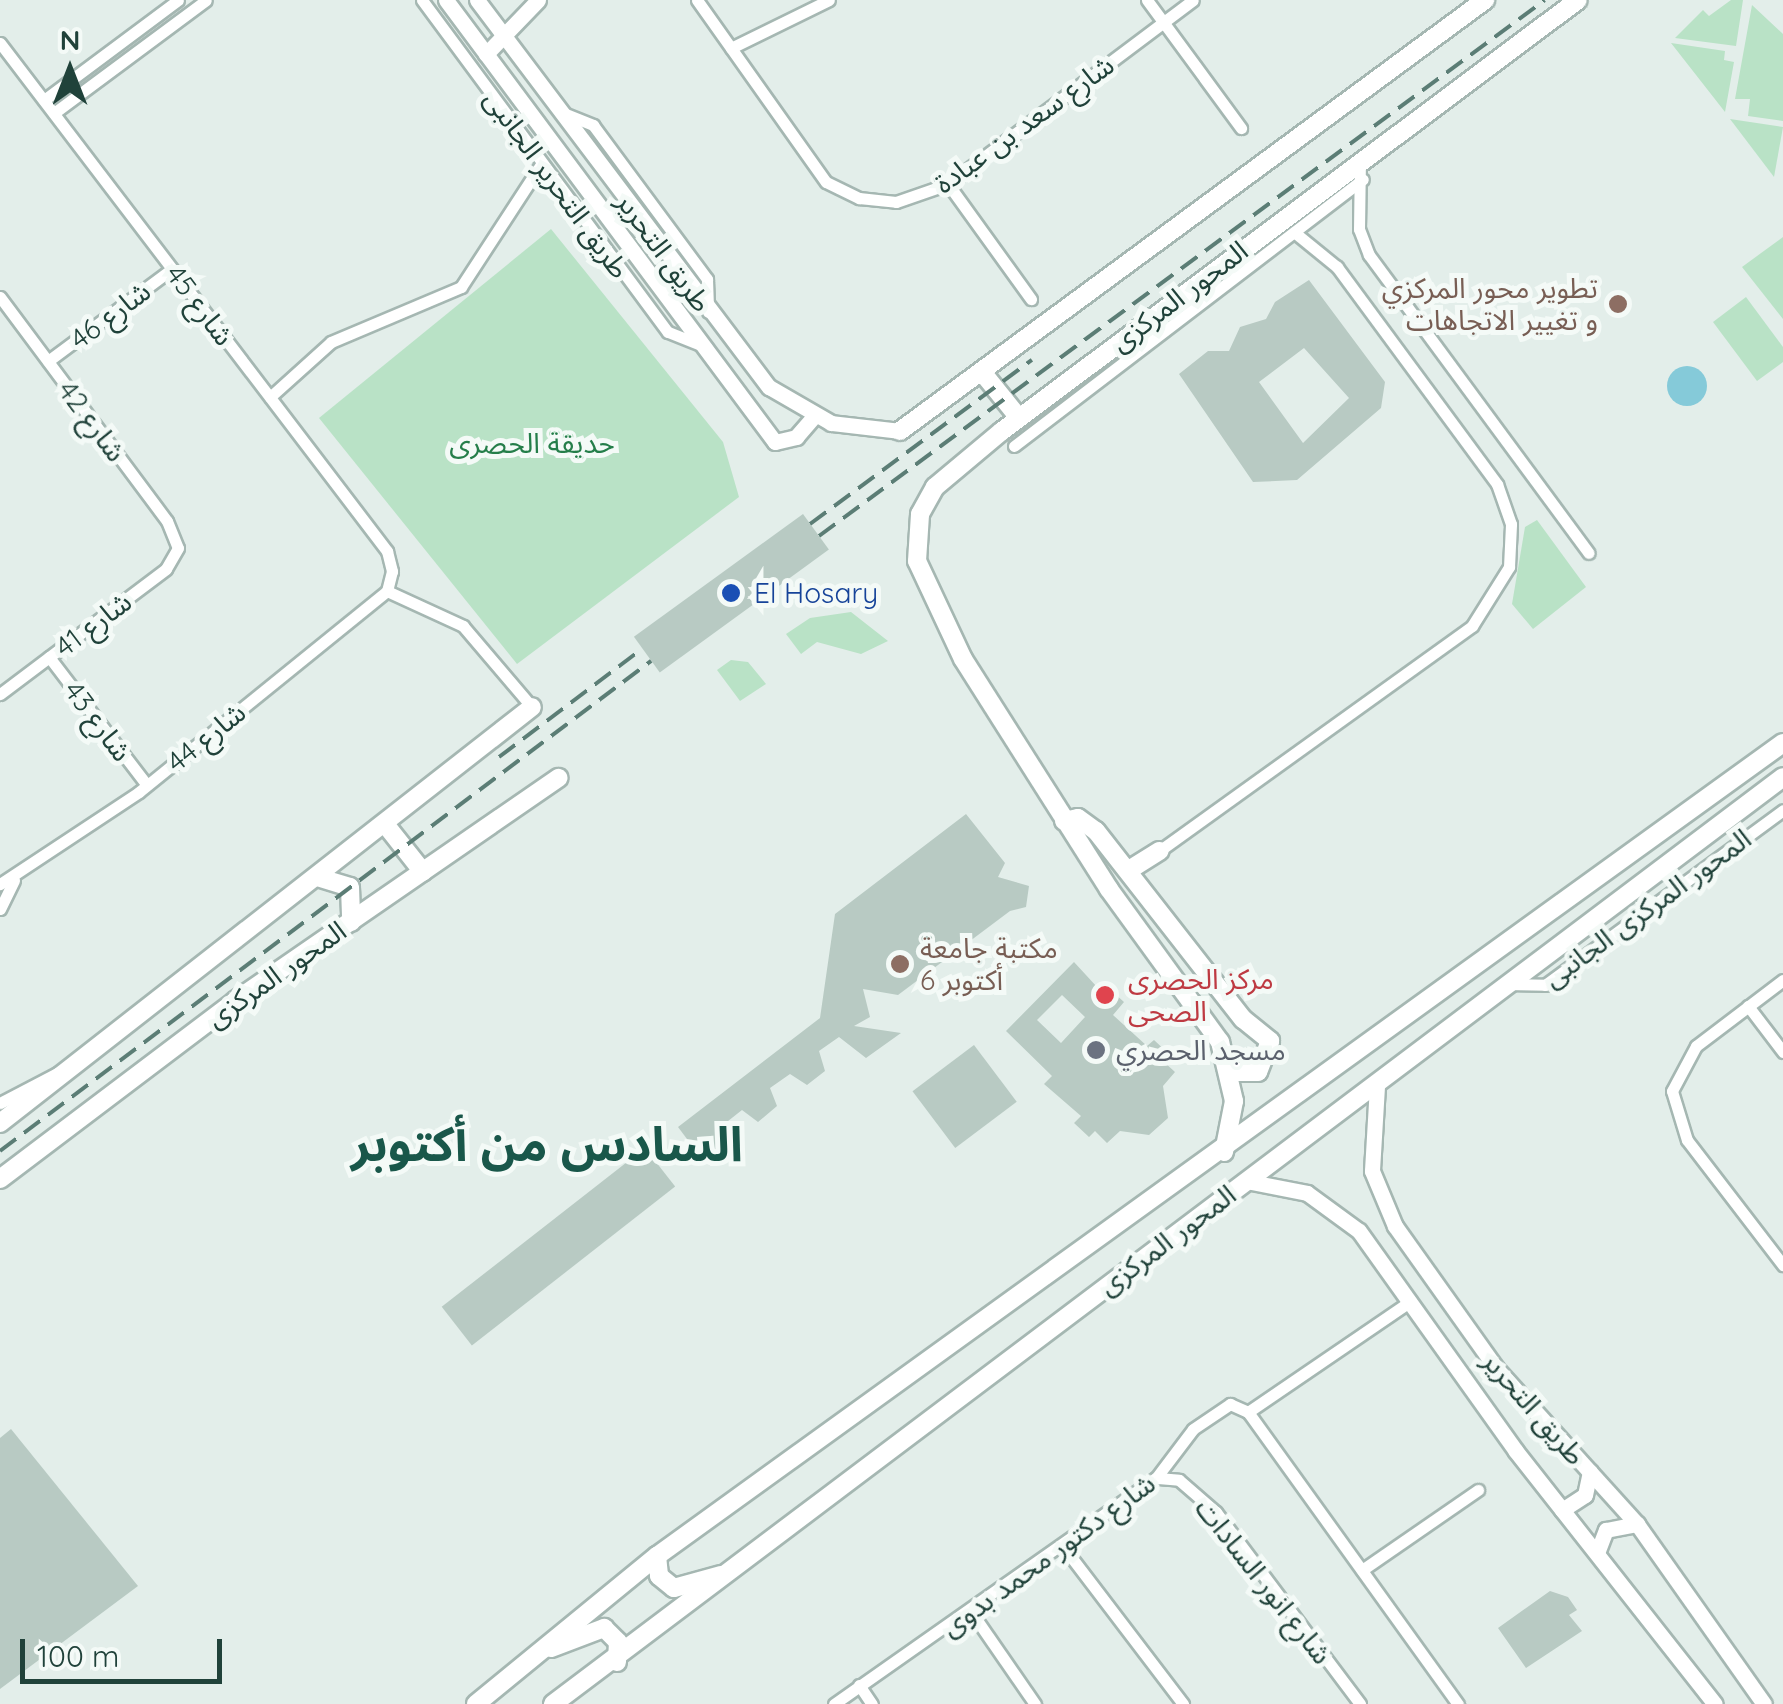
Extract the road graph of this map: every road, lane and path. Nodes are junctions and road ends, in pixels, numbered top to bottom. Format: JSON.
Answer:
{"nodes":[{"id":1,"x":178,"y":0,"type":"edge"},
{"id":2,"x":206,"y":0,"type":"edge"},
{"id":3,"x":422,"y":0,"type":"edge"},
{"id":4,"x":446,"y":0,"type":"edge"},
{"id":5,"x":538,"y":0,"type":"edge"},
{"id":6,"x":698,"y":0,"type":"edge"},
{"id":7,"x":829,"y":0,"type":"edge"},
{"id":8,"x":1146,"y":0,"type":"edge"},
{"id":9,"x":1192,"y":0,"type":"edge"},
{"id":10,"x":1485,"y":0,"type":"edge"},
{"id":11,"x":1578,"y":0,"type":"edge"},
{"id":12,"x":481,"y":2,"type":"edge"},
{"id":13,"x":460,"y":19,"type":"junction"},
{"id":14,"x":1165,"y":20,"type":"junction"},
{"id":15,"x":504,"y":34,"type":"junction"},
{"id":16,"x":0,"y":42,"type":"edge"},
{"id":17,"x":730,"y":48,"type":"junction"},
{"id":18,"x":486,"y":54,"type":"junction"},
{"id":19,"x":44,"y":100,"type":"junction"},
{"id":20,"x":54,"y":113,"type":"junction"},
{"id":21,"x":1241,"y":128,"type":"dead end"},
{"id":22,"x":1360,"y":158,"type":"junction"},
{"id":23,"x":540,"y":166,"type":"junction"},
{"id":24,"x":1363,"y":179,"type":"junction"},
{"id":25,"x":948,"y":184,"type":"junction"},
{"id":26,"x":1294,"y":232,"type":"junction"},
{"id":27,"x":172,"y":269,"type":"junction"},
{"id":28,"x":0,"y":297,"type":"edge"},
{"id":29,"x":1031,"y":299,"type":"dead end"},
{"id":30,"x":706,"y":347,"type":"junction"},
{"id":31,"x":48,"y":361,"type":"junction"},
{"id":32,"x":982,"y":372,"type":"junction"},
{"id":33,"x":270,"y":397,"type":"junction"},
{"id":34,"x":814,"y":416,"type":"junction"},
{"id":35,"x":1019,"y":418,"type":"junction"},
{"id":36,"x":900,"y":431,"type":"joint"},
{"id":37,"x":1014,"y":446,"type":"dead end"},
{"id":38,"x":178,"y":548,"type":"joint"},
{"id":39,"x":1589,"y":553,"type":"dead end"},
{"id":40,"x":388,"y":591,"type":"junction"},
{"id":41,"x":49,"y":657,"type":"junction"},
{"id":42,"x":0,"y":694,"type":"edge"},
{"id":43,"x":532,"y":707,"type":"joint"},
{"id":44,"x":1783,"y":743,"type":"edge"},
{"id":45,"x":1783,"y":777,"type":"edge"},
{"id":46,"x":558,"y":778,"type":"dead end"},
{"id":47,"x":147,"y":785,"type":"junction"},
{"id":48,"x":1783,"y":810,"type":"edge"},
{"id":49,"x":1064,"y":821,"type":"junction"},
{"id":50,"x":385,"y":824,"type":"junction"},
{"id":51,"x":1159,"y":851,"type":"joint"},
{"id":52,"x":1128,"y":870,"type":"junction"},
{"id":53,"x":423,"y":872,"type":"junction"},
{"id":54,"x":316,"y":878,"type":"junction"},
{"id":55,"x":14,"y":880,"type":"junction"},
{"id":56,"x":0,"y":884,"type":"edge"},
{"id":57,"x":0,"y":909,"type":"edge"},
{"id":58,"x":351,"y":922,"type":"junction"},
{"id":59,"x":1783,"y":980,"type":"edge"},
{"id":60,"x":1506,"y":984,"type":"junction"},
{"id":61,"x":1748,"y":1006,"type":"junction"},
{"id":62,"x":1783,"y":1052,"type":"edge"},
{"id":63,"x":68,"y":1070,"type":"junction"},
{"id":64,"x":1231,"y":1072,"type":"junction"},
{"id":65,"x":1377,"y":1086,"type":"junction"},
{"id":66,"x":0,"y":1103,"type":"edge"},
{"id":67,"x":0,"y":1123,"type":"edge"},
{"id":68,"x":1223,"y":1153,"type":"junction"},
{"id":69,"x":0,"y":1178,"type":"edge"},
{"id":70,"x":1246,"y":1181,"type":"junction"},
{"id":71,"x":1783,"y":1265,"type":"edge"},
{"id":72,"x":1411,"y":1301,"type":"junction"},
{"id":73,"x":1248,"y":1412,"type":"junction"},
{"id":74,"x":1590,"y":1472,"type":"junction"},
{"id":75,"x":1156,"y":1478,"type":"junction"},
{"id":76,"x":1478,"y":1490,"type":"dead end"},
{"id":77,"x":1562,"y":1510,"type":"junction"},
{"id":78,"x":1637,"y":1524,"type":"junction"},
{"id":79,"x":1062,"y":1546,"type":"junction"},
{"id":80,"x":1597,"y":1554,"type":"junction"},
{"id":81,"x":657,"y":1556,"type":"junction"},
{"id":82,"x":1362,"y":1570,"type":"junction"},
{"id":83,"x":733,"y":1573,"type":"junction"},
{"id":84,"x":972,"y":1613,"type":"junction"},
{"id":85,"x":536,"y":1651,"type":"junction"},
{"id":86,"x":616,"y":1662,"type":"junction"},
{"id":87,"x":859,"y":1686,"type":"junction"},
{"id":88,"x":476,"y":1704,"type":"edge"},
{"id":89,"x":553,"y":1704,"type":"edge"},
{"id":90,"x":834,"y":1704,"type":"edge"},
{"id":91,"x":872,"y":1704,"type":"edge"},
{"id":92,"x":1035,"y":1704,"type":"edge"},
{"id":93,"x":1183,"y":1704,"type":"edge"},
{"id":94,"x":1360,"y":1704,"type":"edge"},
{"id":95,"x":1458,"y":1704,"type":"edge"},
{"id":96,"x":1715,"y":1704,"type":"edge"},
{"id":97,"x":1764,"y":1704,"type":"edge"}],
"edges":[{"from":1,"to":19,"type":"street"},
{"from":2,"to":20,"type":"street"},
{"from":3,"to":23,"type":"street","name":"طريق التحرير الجانبى"},
{"from":4,"to":13,"type":"street","name":"طريق التحرير"},
{"from":5,"to":15,"type":"street"},
{"from":6,"to":17,"type":"street","name":"شارع سعد بن عبادة"},
{"from":7,"to":17,"type":"street"},
{"from":8,"to":14,"type":"street"},
{"from":9,"to":14,"type":"street","name":"شارع سعد بن عبادة"},
{"from":10,"to":32,"type":"main road","name":"المحور المركزى"},
{"from":11,"to":22,"type":"main road","name":"المحور المركزى"},
{"from":12,"to":13,"type":"street"},
{"from":12,"to":15,"type":"street","name":"طريق التحرير"},
{"from":13,"to":18,"type":"street","name":"طريق التحرير"},
{"from":14,"to":21,"type":"street"},
{"from":14,"to":25,"type":"street","name":"شارع سعد بن عبادة"},
{"from":15,"to":18,"type":"street"},
{"from":15,"to":34,"type":"street","name":"طريق التحرير"},
{"from":16,"to":19,"type":"street","name":"شارع 45"},
{"from":17,"to":25,"type":"street","name":"شارع سعد بن عبادة"},
{"from":18,"to":30,"type":"street","name":"طريق التحرير"},
{"from":19,"to":20,"type":"street","name":"شارع 45"},
{"from":20,"to":27,"type":"street","name":"شارع 45"},
{"from":22,"to":24,"type":"street"},
{"from":22,"to":35,"type":"main road","name":"المحور المركزى"},
{"from":23,"to":30,"type":"street","name":"طريق التحرير الجانبى"},
{"from":23,"to":33,"type":"street"},
{"from":24,"to":26,"type":"street"},
{"from":24,"to":39,"type":"street"},
{"from":25,"to":29,"type":"street"},
{"from":26,"to":37,"type":"street"},
{"from":26,"to":51,"type":"street"},
{"from":27,"to":31,"type":"street","name":"شارع 46"},
{"from":27,"to":33,"type":"street","name":"شارع 45"},
{"from":28,"to":31,"type":"street","name":"شارع 42"},
{"from":30,"to":34,"type":"street","name":"طريق التحرير"},
{"from":31,"to":38,"type":"street","name":"شارع 42"},
{"from":32,"to":35,"type":"main road"},
{"from":32,"to":36,"type":"main road","name":"المحور المركزى"},
{"from":33,"to":40,"type":"street","name":"شارع 45"},
{"from":34,"to":36,"type":"street","name":"طريق التحرير"},
{"from":35,"to":49,"type":"main road","name":"المحور المركزى"},
{"from":38,"to":41,"type":"street","name":"شارع 41"},
{"from":40,"to":43,"type":"street"},
{"from":40,"to":47,"type":"street","name":"شارع 44"},
{"from":41,"to":42,"type":"street","name":"شارع 41"},
{"from":41,"to":47,"type":"street","name":"شارع 43"},
{"from":43,"to":50,"type":"main road","name":"المحور المركزى"},
{"from":44,"to":68,"type":"main road"},
{"from":45,"to":60,"type":"main road","name":"المحور المركزى"},
{"from":46,"to":53,"type":"main road","name":"المحور المركزى"},
{"from":47,"to":55,"type":"street","name":"شارع 44"},
{"from":48,"to":60,"type":"street","name":"المحور المركزى الجانبى"},
{"from":49,"to":52,"type":"main road"},
{"from":49,"to":64,"type":"main road"},
{"from":50,"to":53,"type":"main road"},
{"from":50,"to":54,"type":"main road","name":"المحور المركزى"},
{"from":51,"to":52,"type":"main road"},
{"from":52,"to":64,"type":"main road"},
{"from":53,"to":58,"type":"main road","name":"المحور المركزى"},
{"from":54,"to":58,"type":"main road"},
{"from":54,"to":63,"type":"main road","name":"المحور المركزى"},
{"from":55,"to":56,"type":"street","name":"شارع 44"},
{"from":55,"to":57,"type":"street"},
{"from":58,"to":69,"type":"main road","name":"المحور المركزى"},
{"from":59,"to":61,"type":"street"},
{"from":60,"to":65,"type":"main road","name":"المحور المركزى"},
{"from":61,"to":62,"type":"street"},
{"from":61,"to":71,"type":"street"},
{"from":63,"to":66,"type":"street"},
{"from":63,"to":67,"type":"main road","name":"المحور المركزى"},
{"from":64,"to":68,"type":"main road"},
{"from":65,"to":70,"type":"main road","name":"المحور المركزى"},
{"from":65,"to":74,"type":"street","name":"طريق التحرير"},
{"from":68,"to":81,"type":"main road","name":"المحور المركزى"},
{"from":70,"to":72,"type":"street","name":"طريق التحرير"},
{"from":70,"to":83,"type":"main road","name":"المحور المركزى"},
{"from":72,"to":73,"type":"street"},
{"from":72,"to":77,"type":"street","name":"طريق التحرير"},
{"from":73,"to":75,"type":"street","name":"شارع دكتور محمد بدوى"},
{"from":73,"to":82,"type":"street"},
{"from":74,"to":77,"type":"street"},
{"from":74,"to":78,"type":"street","name":"طريق التحرير"},
{"from":75,"to":79,"type":"street","name":"شارع دكتور محمد بدوى"},
{"from":75,"to":94,"type":"street","name":"شارع انور السادات"},
{"from":76,"to":82,"type":"street"},
{"from":77,"to":80,"type":"street","name":"طريق التحرير"},
{"from":78,"to":80,"type":"street"},
{"from":78,"to":97,"type":"street","name":"طريق التحرير"},
{"from":79,"to":84,"type":"street","name":"شارع دكتور محمد بدوى"},
{"from":79,"to":93,"type":"street"},
{"from":80,"to":96,"type":"street","name":"طريق التحرير"},
{"from":81,"to":83,"type":"main road"},
{"from":81,"to":85,"type":"main road","name":"المحور المركزى"},
{"from":82,"to":95,"type":"street"},
{"from":83,"to":86,"type":"main road","name":"المحور المركزى"},
{"from":84,"to":87,"type":"street","name":"شارع دكتور محمد بدوى"},
{"from":84,"to":92,"type":"street"},
{"from":85,"to":86,"type":"main road"},
{"from":85,"to":88,"type":"main road","name":"المحور المركزى"},
{"from":86,"to":89,"type":"main road","name":"المحور المركزى"},
{"from":87,"to":90,"type":"street","name":"شارع دكتور محمد بدوى"},
{"from":87,"to":91,"type":"street"}]}
